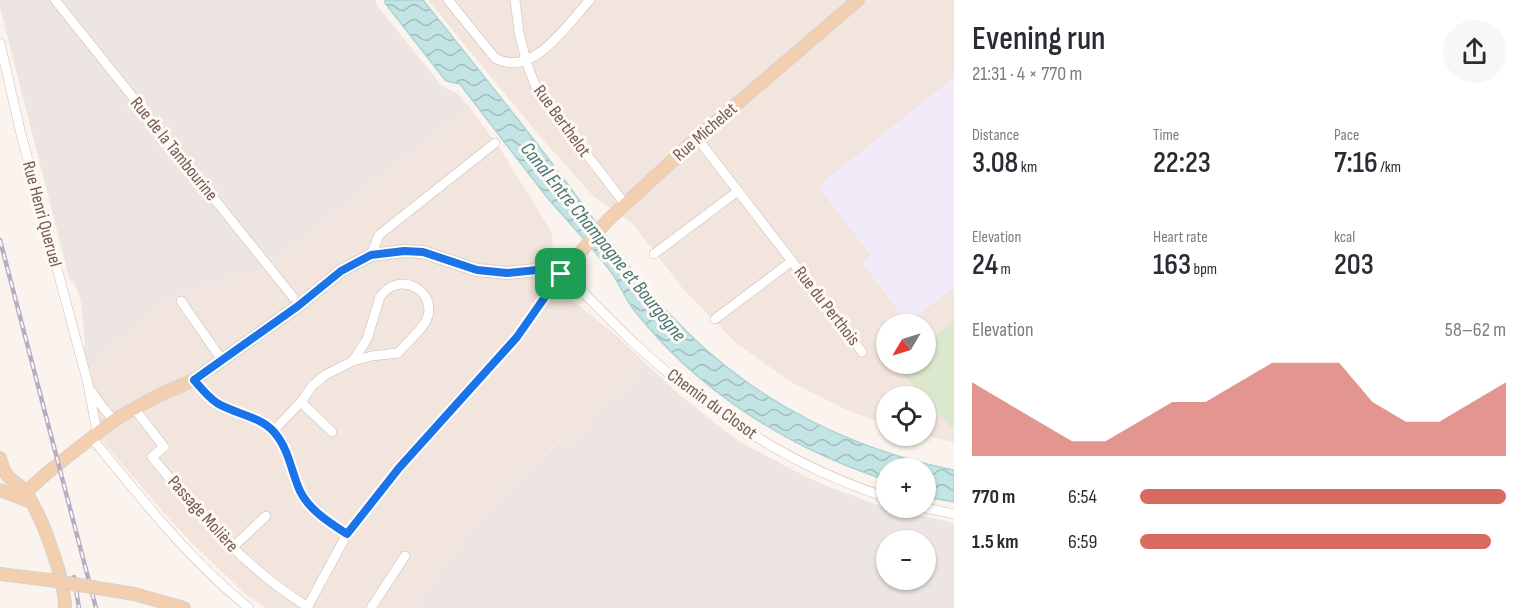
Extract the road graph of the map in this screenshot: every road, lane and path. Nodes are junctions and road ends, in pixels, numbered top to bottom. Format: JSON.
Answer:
{"nodes":[{"id":1,"x":55,"y":0,"type":"edge"},
{"id":2,"x":448,"y":0,"type":"edge"},
{"id":3,"x":515,"y":0,"type":"edge"},
{"id":4,"x":590,"y":0,"type":"edge"},
{"id":5,"x":858,"y":0,"type":"edge"},
{"id":6,"x":0,"y":43,"type":"edge"},
{"id":7,"x":526,"y":61,"type":"junction"},
{"id":8,"x":697,"y":138,"type":"junction"},
{"id":9,"x":495,"y":143,"type":"dead end"},
{"id":10,"x":738,"y":191,"type":"junction"},
{"id":11,"x":625,"y":204,"type":"junction"},
{"id":12,"x":654,"y":254,"type":"dead end"},
{"id":13,"x":371,"y":255,"type":"junction"},
{"id":14,"x":792,"y":261,"type":"junction"},
{"id":15,"x":561,"y":274,"type":"junction"},
{"id":16,"x":293,"y":297,"type":"dead end"},
{"id":17,"x":181,"y":301,"type":"dead end"},
{"id":18,"x":715,"y":319,"type":"dead end"},
{"id":19,"x":862,"y":352,"type":"dead end"},
{"id":20,"x":222,"y":360,"type":"junction"},
{"id":21,"x":353,"y":361,"type":"junction"},
{"id":22,"x":194,"y":380,"type":"junction"},
{"id":23,"x":88,"y":384,"type":"junction"},
{"id":24,"x":301,"y":402,"type":"junction"},
{"id":25,"x":134,"y":408,"type":"junction"},
{"id":26,"x":114,"y":420,"type":"junction"},
{"id":27,"x":274,"y":430,"type":"junction"},
{"id":28,"x":332,"y":432,"type":"dead end"},
{"id":29,"x":94,"y":435,"type":"junction"},
{"id":30,"x":0,"y":458,"type":"edge"},
{"id":31,"x":0,"y":490,"type":"edge"},
{"id":32,"x":876,"y":493,"type":"edge"},
{"id":33,"x":28,"y":497,"type":"junction"},
{"id":34,"x":936,"y":510,"type":"edge"},
{"id":35,"x":954,"y":514,"type":"edge"},
{"id":36,"x":266,"y":516,"type":"dead end"},
{"id":37,"x":347,"y":534,"type":"junction"},
{"id":38,"x":232,"y":548,"type":"junction"},
{"id":39,"x":405,"y":556,"type":"dead end"},
{"id":40,"x":0,"y":574,"type":"edge"},
{"id":41,"x":307,"y":607,"type":"edge"},
{"id":42,"x":65,"y":608,"type":"edge"},
{"id":43,"x":184,"y":608,"type":"edge"},
{"id":44,"x":249,"y":608,"type":"edge"},
{"id":45,"x":371,"y":608,"type":"edge"}],
"edges":[{"from":1,"to":16,"type":"street","name":"Rue de la Tambourine"},
{"from":2,"to":7,"type":"street"},
{"from":3,"to":7,"type":"street","name":"Rue Berthelot"},
{"from":4,"to":7,"type":"street"},
{"from":5,"to":8,"type":"main road","name":"Rue Michelet"},
{"from":6,"to":23,"type":"street","name":"Rue Henri Queruel"},
{"from":7,"to":11,"type":"street","name":"Rue Berthelot"},
{"from":8,"to":10,"type":"street","name":"Rue du Perthois"},
{"from":8,"to":11,"type":"main road","name":"Rue Michelet"},
{"from":9,"to":13,"type":"street"},
{"from":10,"to":12,"type":"street"},
{"from":10,"to":14,"type":"street","name":"Rue du Perthois"},
{"from":11,"to":15,"type":"main road","name":"Rue Michelet"},
{"from":13,"to":15,"type":"main road"},
{"from":13,"to":20,"type":"main road"},
{"from":14,"to":18,"type":"street","name":"Rue du Perthois"},
{"from":14,"to":19,"type":"street","name":"Rue du Perthois"},
{"from":15,"to":32,"type":"street","name":"Chemin du Closot"},
{"from":15,"to":37,"type":"street"},
{"from":17,"to":20,"type":"street"},
{"from":20,"to":22,"type":"main road"},
{"from":21,"to":21,"type":"street"},
{"from":21,"to":24,"type":"street"},
{"from":22,"to":25,"type":"main road"},
{"from":22,"to":27,"type":"street"},
{"from":23,"to":26,"type":"street","name":"Rue Henri Queruel"},
{"from":23,"to":29,"type":"street","name":"Rue Henri Queruel"},
{"from":24,"to":27,"type":"street"},
{"from":24,"to":28,"type":"street"},
{"from":25,"to":26,"type":"main road"},
{"from":25,"to":38,"type":"street","name":"Passage Molière"},
{"from":26,"to":29,"type":"main road"},
{"from":27,"to":37,"type":"street"},
{"from":29,"to":33,"type":"main road"},
{"from":29,"to":44,"type":"street","name":"Rue Henri Queruel"},
{"from":30,"to":33,"type":"main road"},
{"from":31,"to":33,"type":"main road"},
{"from":33,"to":42,"type":"main road"},
{"from":34,"to":35,"type":"street"},
{"from":36,"to":38,"type":"street"},
{"from":37,"to":41,"type":"street"},
{"from":38,"to":41,"type":"street","name":"Passage Molière"},
{"from":39,"to":45,"type":"street"},
{"from":40,"to":43,"type":"main road","bridge":true}]}
